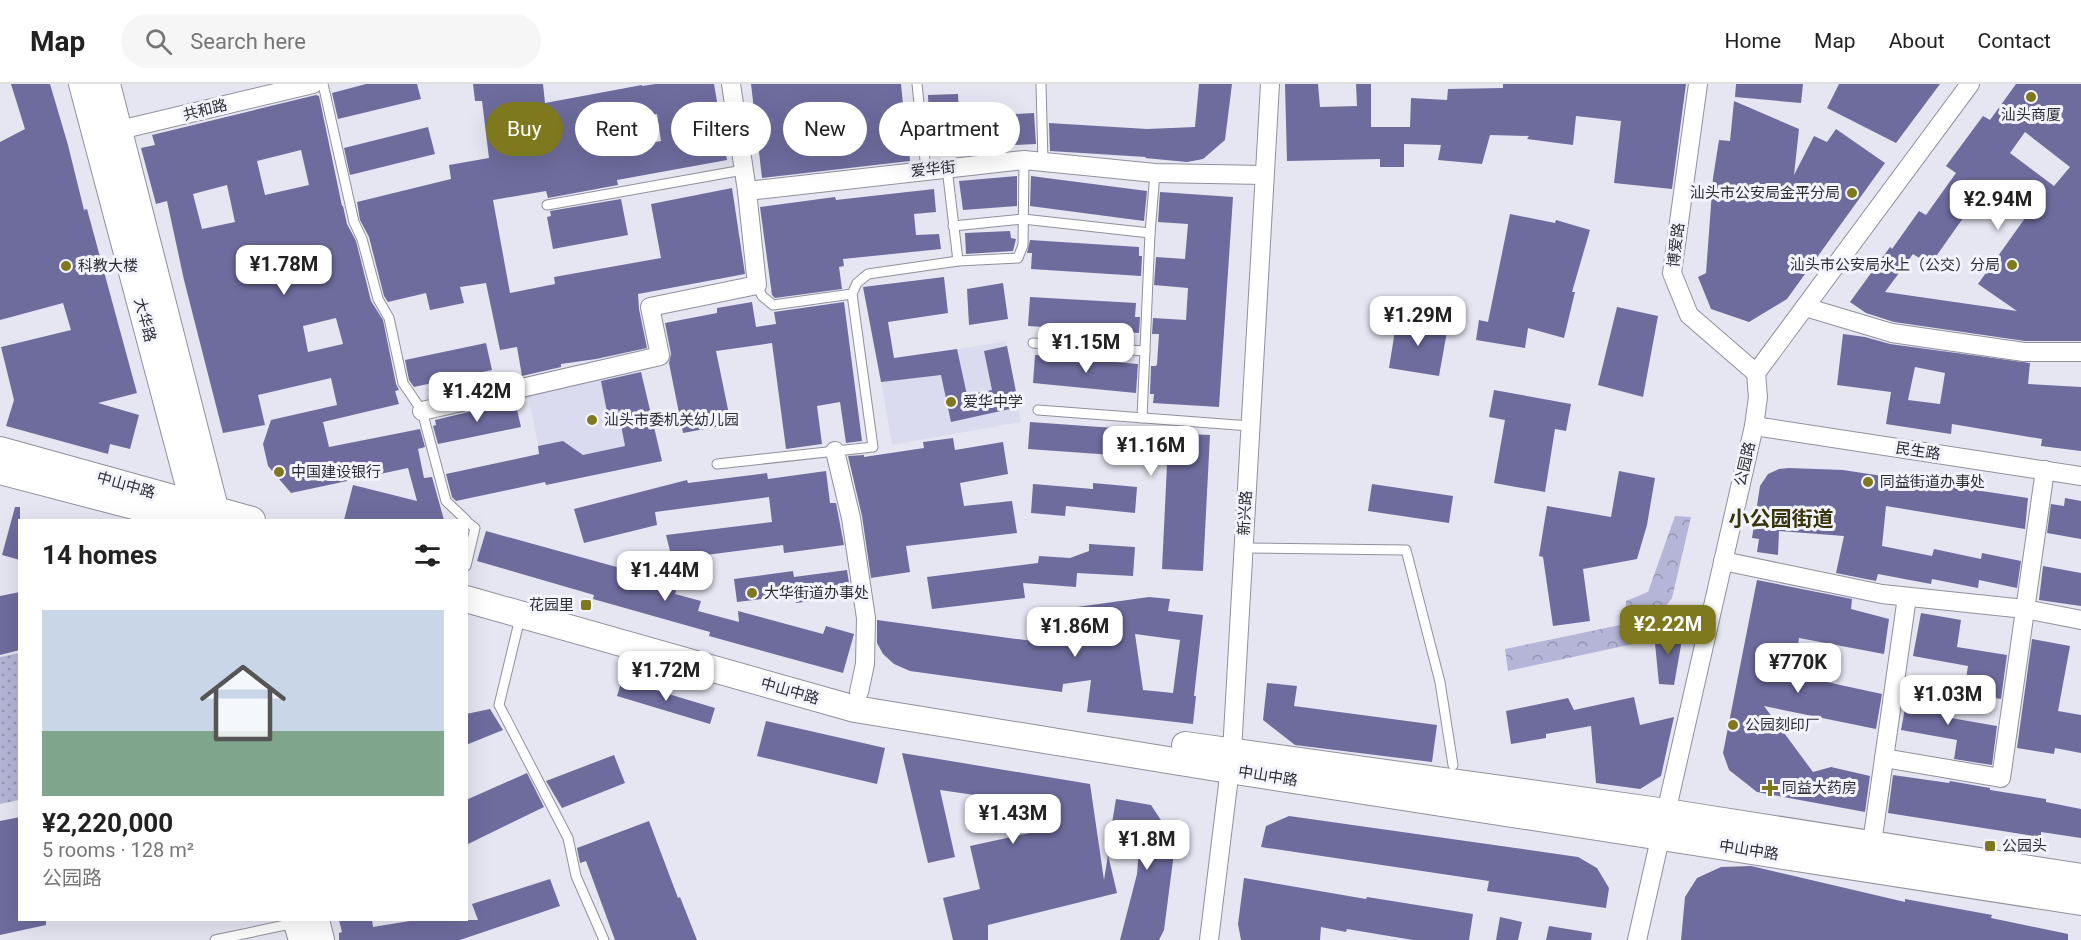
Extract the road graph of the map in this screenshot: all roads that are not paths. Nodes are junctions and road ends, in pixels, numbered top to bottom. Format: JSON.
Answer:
{"nodes":[{"id":1,"x":82,"y":84,"type":"edge"},
{"id":2,"x":107,"y":84,"type":"edge"},
{"id":3,"x":313,"y":84,"type":"edge"},
{"id":4,"x":323,"y":84,"type":"edge"},
{"id":5,"x":731,"y":84,"type":"edge"},
{"id":6,"x":917,"y":84,"type":"edge"},
{"id":7,"x":1041,"y":84,"type":"edge"},
{"id":8,"x":1270,"y":84,"type":"edge"},
{"id":9,"x":1698,"y":84,"type":"edge"},
{"id":10,"x":1970,"y":84,"type":"edge"},
{"id":11,"x":108,"y":133,"type":"junction"},
{"id":12,"x":1024,"y":160,"type":"junction"},
{"id":13,"x":1043,"y":162,"type":"junction"},
{"id":14,"x":947,"y":168,"type":"junction"},
{"id":15,"x":743,"y":170,"type":"junction"},
{"id":16,"x":926,"y":170,"type":"junction"},
{"id":17,"x":1155,"y":172,"type":"junction"},
{"id":18,"x":1264,"y":175,"type":"junction"},
{"id":19,"x":747,"y":191,"type":"junction"},
{"id":20,"x":547,"y":204,"type":"dead end"},
{"id":21,"x":1023,"y":219,"type":"junction"},
{"id":22,"x":953,"y":226,"type":"junction"},
{"id":23,"x":1150,"y":233,"type":"junction"},
{"id":24,"x":957,"y":261,"type":"junction"},
{"id":25,"x":757,"y":285,"type":"junction"},
{"id":26,"x":852,"y":294,"type":"junction"},
{"id":27,"x":1805,"y":307,"type":"junction"},
{"id":28,"x":1033,"y":343,"type":"dead end"},
{"id":29,"x":1145,"y":351,"type":"junction"},
{"id":30,"x":2081,"y":352,"type":"edge"},
{"id":31,"x":1756,"y":373,"type":"junction"},
{"id":32,"x":1038,"y":410,"type":"dead end"},
{"id":33,"x":422,"y":411,"type":"junction"},
{"id":34,"x":1142,"y":418,"type":"junction"},
{"id":35,"x":1250,"y":426,"type":"junction"},
{"id":36,"x":1754,"y":426,"type":"junction"},
{"id":37,"x":0,"y":450,"type":"edge"},
{"id":38,"x":835,"y":451,"type":"junction"},
{"id":39,"x":717,"y":464,"type":"dead end"},
{"id":40,"x":2045,"y":470,"type":"junction"},
{"id":41,"x":0,"y":471,"type":"edge"},
{"id":42,"x":2081,"y":476,"type":"edge"},
{"id":43,"x":202,"y":515,"type":"edge"},
{"id":44,"x":242,"y":519,"type":"edge"},
{"id":45,"x":464,"y":519,"type":"edge"},
{"id":46,"x":468,"y":523,"type":"edge"},
{"id":47,"x":1243,"y":548,"type":"junction"},
{"id":48,"x":468,"y":558,"type":"edge"},
{"id":49,"x":1723,"y":561,"type":"junction"},
{"id":50,"x":468,"y":582,"type":"edge"},
{"id":51,"x":1907,"y":597,"type":"junction"},
{"id":52,"x":468,"y":600,"type":"edge"},
{"id":53,"x":2025,"y":609,"type":"junction"},
{"id":54,"x":521,"y":615,"type":"junction"},
{"id":55,"x":2081,"y":620,"type":"edge"},
{"id":56,"x":859,"y":692,"type":"junction"},
{"id":57,"x":1884,"y":758,"type":"junction"},
{"id":58,"x":1231,"y":761,"type":"junction"},
{"id":59,"x":1452,"y":765,"type":"dead end"},
{"id":60,"x":1666,"y":812,"type":"junction"},
{"id":61,"x":1662,"y":837,"type":"junction"},
{"id":62,"x":1872,"y":843,"type":"junction"},
{"id":63,"x":2081,"y":877,"type":"edge"},
{"id":64,"x":2081,"y":902,"type":"edge"},
{"id":65,"x":303,"y":925,"type":"edge"},
{"id":66,"x":215,"y":940,"type":"edge"},
{"id":67,"x":321,"y":940,"type":"edge"},
{"id":68,"x":604,"y":940,"type":"edge"},
{"id":69,"x":1209,"y":940,"type":"edge"},
{"id":70,"x":1637,"y":940,"type":"edge"}],
"edges":[{"from":1,"to":11,"type":"main road","name":"大华路"},
{"from":2,"to":11,"type":"main road","name":"大华路"},
{"from":3,"to":11,"type":"street","name":"共和路"},
{"from":4,"to":33,"type":"lane"},
{"from":5,"to":15,"type":"street"},
{"from":6,"to":16,"type":"lane"},
{"from":7,"to":13,"type":"lane"},
{"from":8,"to":18,"type":"street","name":"新兴路"},
{"from":9,"to":31,"type":"street","name":"博爱路"},
{"from":10,"to":27,"type":"street"},
{"from":11,"to":43,"type":"main road","name":"大华路"},
{"from":12,"to":13,"type":"street","name":"爱华街"},
{"from":12,"to":14,"type":"street","name":"爱华街"},
{"from":12,"to":21,"type":"lane"},
{"from":13,"to":17,"type":"street","name":"爱华街"},
{"from":14,"to":16,"type":"street","name":"爱华街"},
{"from":14,"to":22,"type":"lane"},
{"from":15,"to":19,"type":"street"},
{"from":15,"to":20,"type":"lane"},
{"from":16,"to":19,"type":"street","name":"爱华街"},
{"from":17,"to":18,"type":"street","name":"爱华街"},
{"from":17,"to":23,"type":"lane"},
{"from":18,"to":35,"type":"street","name":"新兴路"},
{"from":19,"to":25,"type":"street"},
{"from":21,"to":22,"type":"lane"},
{"from":21,"to":23,"type":"lane"},
{"from":21,"to":24,"type":"lane"},
{"from":22,"to":24,"type":"lane"},
{"from":23,"to":29,"type":"lane"},
{"from":24,"to":26,"type":"lane"},
{"from":25,"to":26,"type":"lane"},
{"from":25,"to":33,"type":"street"},
{"from":26,"to":38,"type":"lane"},
{"from":27,"to":30,"type":"street"},
{"from":27,"to":31,"type":"street"},
{"from":28,"to":29,"type":"lane"},
{"from":29,"to":34,"type":"lane"},
{"from":31,"to":36,"type":"street","name":"公园路"},
{"from":32,"to":34,"type":"lane"},
{"from":33,"to":45,"type":"lane"},
{"from":34,"to":35,"type":"lane"},
{"from":35,"to":47,"type":"street","name":"新兴路"},
{"from":36,"to":40,"type":"street","name":"民生路"},
{"from":36,"to":49,"type":"street","name":"公园路"},
{"from":37,"to":43,"type":"main road","name":"中山中路"},
{"from":38,"to":39,"type":"lane"},
{"from":38,"to":56,"type":"street"},
{"from":40,"to":42,"type":"street","name":"民生路"},
{"from":40,"to":53,"type":"street"},
{"from":41,"to":43,"type":"main road","name":"中山中路"},
{"from":43,"to":44,"type":"main road","name":"中山中路"},
{"from":46,"to":48,"type":"lane"},
{"from":47,"to":58,"type":"street","name":"新兴路"},
{"from":47,"to":59,"type":"lane"},
{"from":49,"to":51,"type":"street"},
{"from":49,"to":60,"type":"street","name":"公园路"},
{"from":50,"to":56,"type":"main road","name":"中山中路"},
{"from":51,"to":53,"type":"street"},
{"from":51,"to":57,"type":"street"},
{"from":52,"to":54,"type":"main road","name":"中山中路"},
{"from":53,"to":55,"type":"street"},
{"from":53,"to":57,"type":"street"},
{"from":54,"to":58,"type":"main road","name":"中山中路"},
{"from":54,"to":68,"type":"lane"},
{"from":56,"to":58,"type":"main road","name":"中山中路"},
{"from":57,"to":62,"type":"street"},
{"from":58,"to":60,"type":"main road","name":"中山中路"},
{"from":58,"to":61,"type":"main road","name":"中山中路"},
{"from":58,"to":69,"type":"street","name":"新兴路"},
{"from":60,"to":61,"type":"street","name":"公园路"},
{"from":60,"to":62,"type":"main road","name":"中山中路"},
{"from":61,"to":64,"type":"main road","name":"中山中路"},
{"from":61,"to":70,"type":"street","name":"公园路"},
{"from":62,"to":63,"type":"main road","name":"中山中路"},
{"from":65,"to":66,"type":"lane"},
{"from":65,"to":67,"type":"main road"}]}
